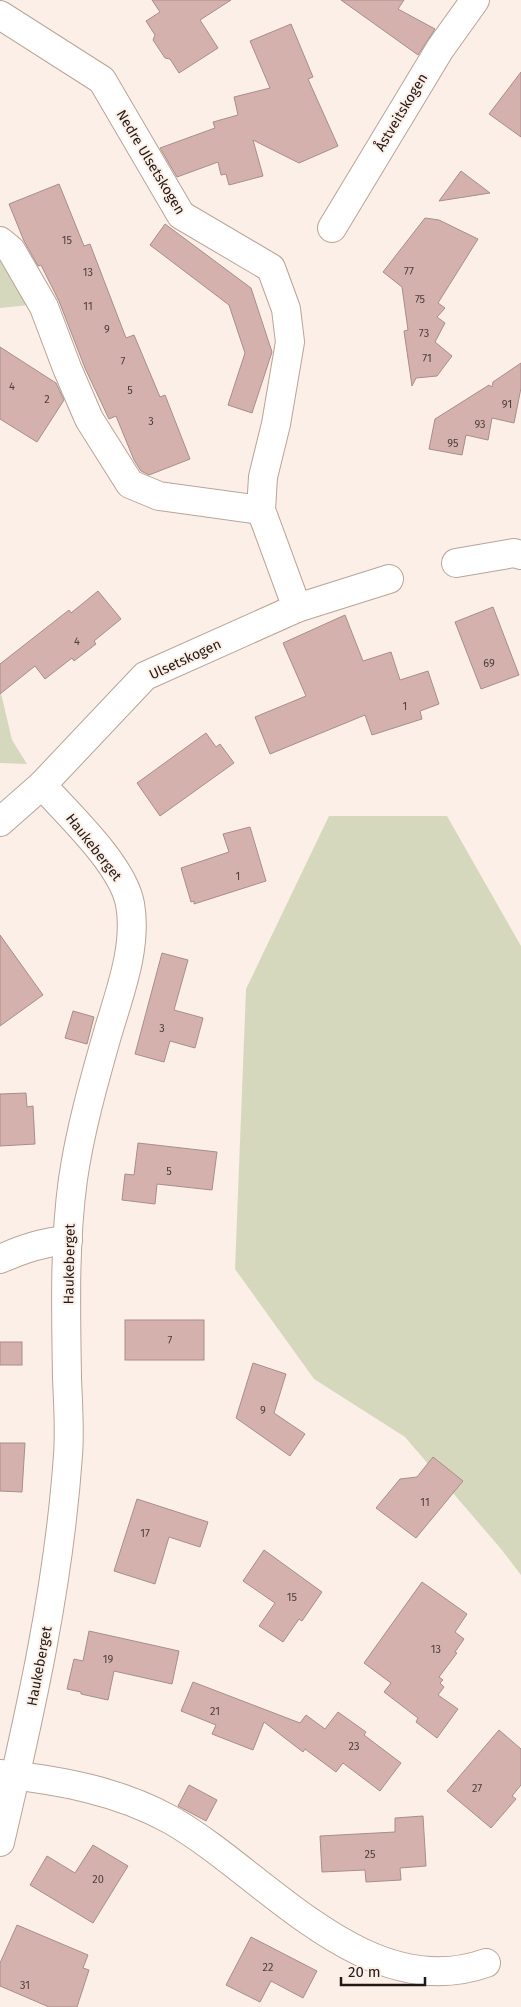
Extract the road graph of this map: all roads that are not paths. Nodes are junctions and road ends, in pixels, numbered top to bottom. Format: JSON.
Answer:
{"nodes":[{"id":1,"x":475,"y":0,"type":"edge"},
{"id":2,"x":0,"y":15,"type":"edge"},
{"id":3,"x":332,"y":228,"type":"dead end"},
{"id":4,"x":0,"y":241,"type":"edge"},
{"id":5,"x":261,"y":510,"type":"junction"},
{"id":6,"x":521,"y":555,"type":"edge"},
{"id":7,"x":456,"y":563,"type":"dead end"},
{"id":8,"x":389,"y":579,"type":"dead end"},
{"id":9,"x":297,"y":608,"type":"junction"},
{"id":10,"x":42,"y":785,"type":"junction"},
{"id":11,"x":0,"y":822,"type":"edge"},
{"id":12,"x":68,"y":1240,"type":"junction"},
{"id":13,"x":0,"y":1259,"type":"edge"},
{"id":14,"x":8,"y":1775,"type":"edge"},
{"id":15,"x":0,"y":1842,"type":"edge"},
{"id":16,"x":486,"y":1963,"type":"dead end"}],
"edges":[{"from":1,"to":3,"type":"street","name":"Åstveitskogen"},
{"from":2,"to":5,"type":"street","name":"Nedre Ulsetskogen"},
{"from":4,"to":5,"type":"street"},
{"from":5,"to":9,"type":"street","name":"Nedre Ulsetskogen"},
{"from":6,"to":7,"type":"street"},
{"from":8,"to":9,"type":"street","name":"Ulsetskogen"},
{"from":9,"to":10,"type":"street","name":"Ulsetskogen"},
{"from":10,"to":11,"type":"street","name":"Ulsetskogen"},
{"from":10,"to":12,"type":"street","name":"Haukeberget"},
{"from":12,"to":13,"type":"street"},
{"from":12,"to":14,"type":"street","name":"Haukeberget"},
{"from":14,"to":15,"type":"street","name":"Haukeberget"},
{"from":14,"to":16,"type":"street"}]}
